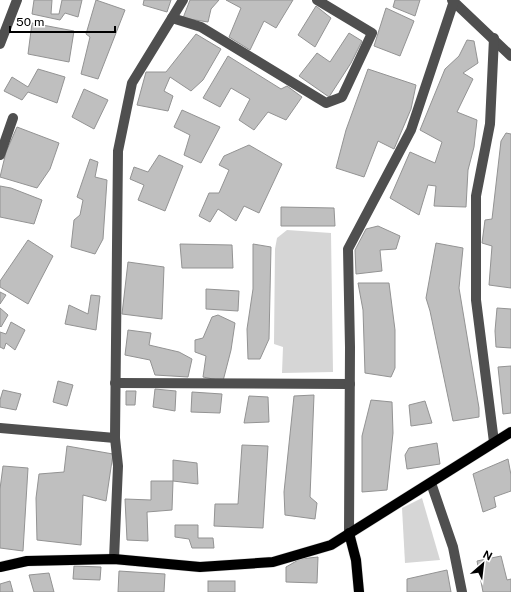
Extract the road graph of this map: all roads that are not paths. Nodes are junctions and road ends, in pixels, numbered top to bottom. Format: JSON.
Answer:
{"nodes":[{"id":1,"x":18,"y":0,"type":"edge"},
{"id":2,"x":183,"y":0,"type":"edge"},
{"id":3,"x":317,"y":0,"type":"edge"},
{"id":4,"x":453,"y":0,"type":"edge"},
{"id":5,"x":172,"y":18,"type":"junction"},
{"id":6,"x":494,"y":38,"type":"junction"},
{"id":7,"x":0,"y":44,"type":"edge"},
{"id":8,"x":511,"y":56,"type":"edge"},
{"id":9,"x":13,"y":118,"type":"dead end"},
{"id":10,"x":0,"y":155,"type":"edge"},
{"id":11,"x":115,"y":383,"type":"junction"},
{"id":12,"x":350,"y":384,"type":"junction"},
{"id":13,"x":0,"y":428,"type":"edge"},
{"id":14,"x":511,"y":432,"type":"edge"},
{"id":15,"x":115,"y":438,"type":"junction"},
{"id":16,"x":494,"y":442,"type":"junction"},
{"id":17,"x":431,"y":483,"type":"junction"},
{"id":18,"x":350,"y":533,"type":"junction"},
{"id":19,"x":114,"y":560,"type":"junction"},
{"id":20,"x":0,"y":567,"type":"edge"},
{"id":21,"x":359,"y":592,"type":"edge"},
{"id":22,"x":462,"y":592,"type":"edge"}],
"edges":[{"from":1,"to":7,"type":"street"},
{"from":2,"to":5,"type":"street"},
{"from":3,"to":5,"type":"street"},
{"from":4,"to":6,"type":"street"},
{"from":4,"to":12,"type":"street"},
{"from":5,"to":11,"type":"street"},
{"from":6,"to":8,"type":"street"},
{"from":6,"to":16,"type":"street"},
{"from":9,"to":10,"type":"street"},
{"from":11,"to":12,"type":"street"},
{"from":11,"to":15,"type":"street"},
{"from":12,"to":18,"type":"street"},
{"from":13,"to":15,"type":"street"},
{"from":14,"to":16,"type":"main road"},
{"from":15,"to":19,"type":"street"},
{"from":16,"to":17,"type":"main road"},
{"from":17,"to":18,"type":"main road"},
{"from":17,"to":22,"type":"street"},
{"from":18,"to":19,"type":"main road"},
{"from":18,"to":21,"type":"main road"},
{"from":19,"to":20,"type":"main road"}]}
